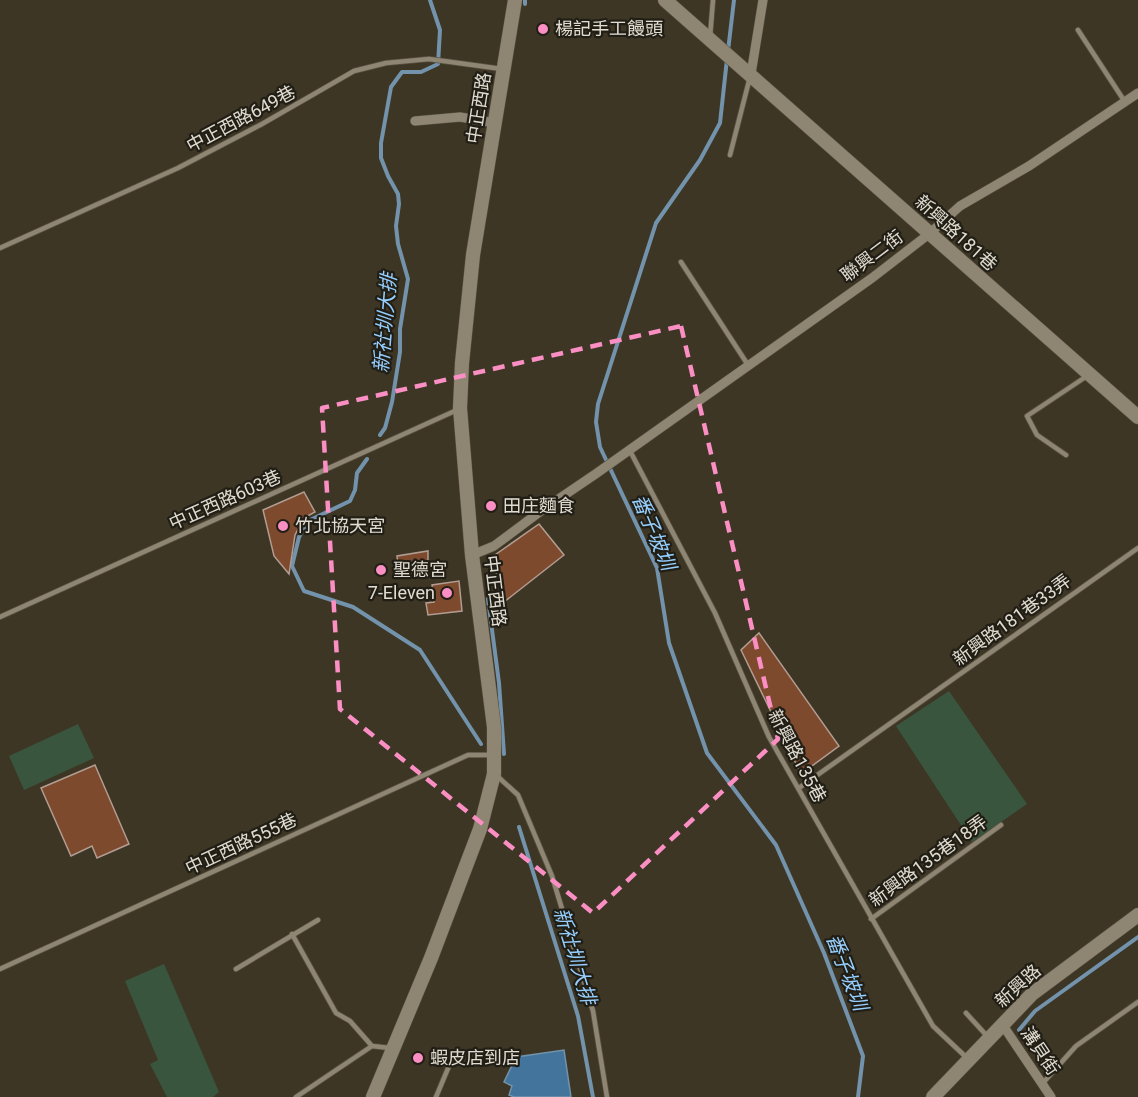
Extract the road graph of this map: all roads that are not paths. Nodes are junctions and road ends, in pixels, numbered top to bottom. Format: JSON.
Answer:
{"nodes":[{"id":1,"x":515,"y":0,"type":"edge"},
{"id":2,"x":665,"y":0,"type":"edge"},
{"id":3,"x":713,"y":0,"type":"edge"},
{"id":4,"x":764,"y":0,"type":"edge"},
{"id":5,"x":1078,"y":30,"type":"dead end"},
{"id":6,"x":710,"y":39,"type":"junction"},
{"id":7,"x":504,"y":69,"type":"junction"},
{"id":8,"x":751,"y":74,"type":"junction"},
{"id":9,"x":1138,"y":93,"type":"edge"},
{"id":10,"x":1125,"y":102,"type":"junction"},
{"id":11,"x":415,"y":121,"type":"dead end"},
{"id":12,"x":495,"y":123,"type":"junction"},
{"id":13,"x":730,"y":155,"type":"dead end"},
{"id":14,"x":929,"y":234,"type":"junction"},
{"id":15,"x":0,"y":249,"type":"edge"},
{"id":16,"x":681,"y":262,"type":"dead end"},
{"id":17,"x":748,"y":365,"type":"junction"},
{"id":18,"x":1089,"y":374,"type":"junction"},
{"id":19,"x":460,"y":408,"type":"junction"},
{"id":20,"x":1138,"y":417,"type":"edge"},
{"id":21,"x":629,"y":449,"type":"junction"},
{"id":22,"x":1066,"y":455,"type":"dead end"},
{"id":23,"x":1138,"y":548,"type":"edge"},
{"id":24,"x":472,"y":555,"type":"junction"},
{"id":25,"x":0,"y":617,"type":"edge"},
{"id":26,"x":495,"y":755,"type":"junction"},
{"id":27,"x":494,"y":774,"type":"junction"},
{"id":28,"x":799,"y":788,"type":"junction"},
{"id":29,"x":1001,"y":825,"type":"dead end"},
{"id":30,"x":1138,"y":915,"type":"edge"},
{"id":31,"x":871,"y":919,"type":"junction"},
{"id":32,"x":318,"y":920,"type":"dead end"},
{"id":33,"x":292,"y":934,"type":"junction"},
{"id":34,"x":0,"y":969,"type":"edge"},
{"id":35,"x":236,"y":969,"type":"dead end"},
{"id":36,"x":1138,"y":1002,"type":"edge"},
{"id":37,"x":966,"y":1013,"type":"dead end"},
{"id":38,"x":1002,"y":1024,"type":"junction"},
{"id":39,"x":989,"y":1038,"type":"junction"},
{"id":40,"x":372,"y":1046,"type":"junction"},
{"id":41,"x":392,"y":1049,"type":"junction"},
{"id":42,"x":968,"y":1059,"type":"junction"},
{"id":43,"x":449,"y":1066,"type":"dead end"},
{"id":44,"x":1042,"y":1084,"type":"junction"},
{"id":45,"x":296,"y":1097,"type":"edge"},
{"id":46,"x":373,"y":1097,"type":"edge"},
{"id":47,"x":436,"y":1097,"type":"edge"},
{"id":48,"x":607,"y":1097,"type":"edge"},
{"id":49,"x":933,"y":1097,"type":"edge"},
{"id":50,"x":1051,"y":1097,"type":"edge"}],
"edges":[{"from":1,"to":7,"type":"main road","name":"中正西路"},
{"from":2,"to":6,"type":"main road","name":"新興路181巷"},
{"from":3,"to":6,"type":"lane"},
{"from":4,"to":8,"type":"street"},
{"from":5,"to":10,"type":"lane"},
{"from":6,"to":8,"type":"main road","name":"新興路181巷"},
{"from":7,"to":12,"type":"main road","name":"中正西路"},
{"from":7,"to":15,"type":"lane","name":"中正西路649巷"},
{"from":8,"to":13,"type":"lane"},
{"from":8,"to":14,"type":"main road","name":"新興路181巷"},
{"from":9,"to":10,"type":"street","name":"聯興二街"},
{"from":10,"to":14,"type":"street","name":"聯興二街"},
{"from":11,"to":12,"type":"street"},
{"from":12,"to":19,"type":"main road","name":"中正西路"},
{"from":14,"to":17,"type":"street","name":"聯興二街"},
{"from":14,"to":18,"type":"main road","name":"新興路181巷"},
{"from":16,"to":17,"type":"lane"},
{"from":17,"to":21,"type":"street","name":"聯興二街"},
{"from":18,"to":20,"type":"main road","name":"新興路181巷"},
{"from":18,"to":22,"type":"lane"},
{"from":19,"to":24,"type":"main road","name":"中正西路"},
{"from":19,"to":25,"type":"lane","name":"中正西路603巷"},
{"from":21,"to":24,"type":"street","name":"聯興二街"},
{"from":21,"to":28,"type":"lane","name":"新興路135巷"},
{"from":23,"to":28,"type":"lane","name":"新興路181巷33弄"},
{"from":24,"to":26,"type":"main road","name":"中正西路"},
{"from":26,"to":27,"type":"main road","name":"中正西路"},
{"from":26,"to":34,"type":"lane","name":"中正西路555巷"},
{"from":27,"to":41,"type":"main road","name":"中正西路"},
{"from":27,"to":48,"type":"lane"},
{"from":28,"to":31,"type":"lane","name":"新興路135巷"},
{"from":29,"to":31,"type":"lane","name":"新興路135巷18弄"},
{"from":30,"to":38,"type":"main road","name":"新興路"},
{"from":31,"to":42,"type":"lane","name":"新興路135巷"},
{"from":32,"to":33,"type":"lane"},
{"from":33,"to":35,"type":"lane"},
{"from":33,"to":40,"type":"lane"},
{"from":36,"to":44,"type":"lane"},
{"from":37,"to":39,"type":"lane"},
{"from":38,"to":39,"type":"main road","name":"新興路"},
{"from":38,"to":44,"type":"street","name":"溝貝街"},
{"from":39,"to":42,"type":"main road","name":"新興路"},
{"from":40,"to":41,"type":"lane"},
{"from":40,"to":45,"type":"lane"},
{"from":41,"to":46,"type":"main road","name":"中正西路"},
{"from":42,"to":49,"type":"main road","name":"新興路"},
{"from":43,"to":47,"type":"lane"},
{"from":44,"to":50,"type":"street","name":"溝貝街"}]}
